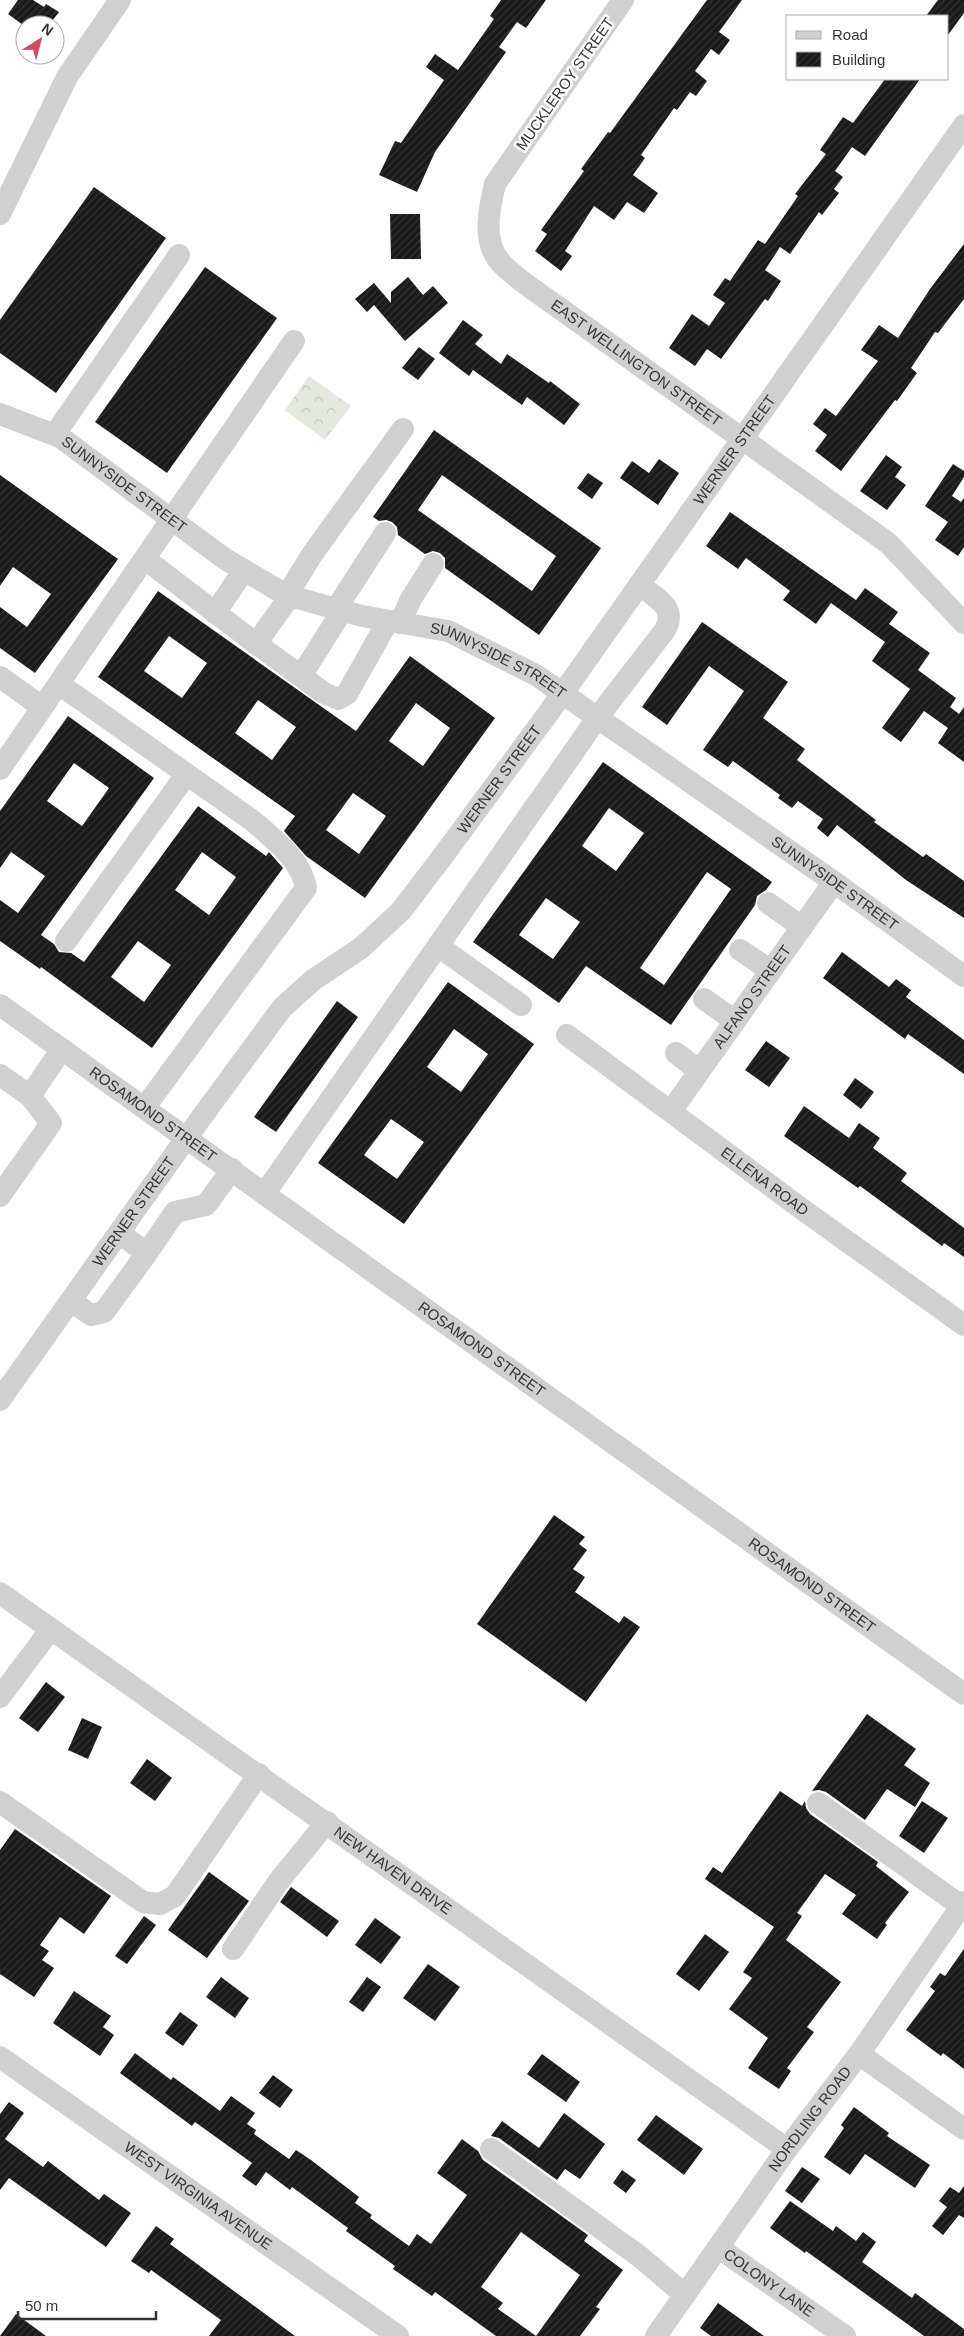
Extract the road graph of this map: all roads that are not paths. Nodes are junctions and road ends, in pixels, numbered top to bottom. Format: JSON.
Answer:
{"nodes":[{"id":1,"x":120,"y":0,"type":"edge"},
{"id":2,"x":623,"y":0,"type":"edge"},
{"id":3,"x":964,"y":125,"type":"edge"},
{"id":4,"x":506,"y":169,"type":"joint"},
{"id":5,"x":0,"y":214,"type":"edge"},
{"id":6,"x":179,"y":256,"type":"dead end"},
{"id":7,"x":294,"y":341,"type":"dead end"},
{"id":8,"x":0,"y":414,"type":"edge"},
{"id":9,"x":403,"y":429,"type":"dead end"},
{"id":10,"x":55,"y":434,"type":"junction"},
{"id":11,"x":742,"y":437,"type":"junction"},
{"id":12,"x":172,"y":520,"type":"junction"},
{"id":13,"x":385,"y":533,"type":"dead end"},
{"id":14,"x":145,"y":559,"type":"junction"},
{"id":15,"x":433,"y":564,"type":"dead end"},
{"id":16,"x":244,"y":570,"type":"junction"},
{"id":17,"x":639,"y":585,"type":"junction"},
{"id":18,"x":288,"y":596,"type":"junction"},
{"id":19,"x":339,"y":610,"type":"junction"},
{"id":20,"x":215,"y":612,"type":"junction"},
{"id":21,"x":394,"y":622,"type":"junction"},
{"id":22,"x":964,"y":623,"type":"edge"},
{"id":23,"x":256,"y":644,"type":"junction"},
{"id":24,"x":301,"y":676,"type":"junction"},
{"id":25,"x":0,"y":678,"type":"edge"},
{"id":26,"x":59,"y":684,"type":"junction"},
{"id":27,"x":563,"y":693,"type":"junction"},
{"id":28,"x":42,"y":707,"type":"junction"},
{"id":29,"x":598,"y":717,"type":"junction"},
{"id":30,"x":0,"y":769,"type":"edge"},
{"id":31,"x":186,"y":775,"type":"junction"},
{"id":32,"x":834,"y":882,"type":"junction"},
{"id":33,"x":768,"y":903,"type":"dead end"},
{"id":34,"x":802,"y":928,"type":"junction"},
{"id":35,"x":66,"y":941,"type":"dead end"},
{"id":36,"x":438,"y":946,"type":"junction"},
{"id":37,"x":740,"y":950,"type":"dead end"},
{"id":38,"x":771,"y":970,"type":"junction"},
{"id":39,"x":964,"y":976,"type":"edge"},
{"id":40,"x":704,"y":999,"type":"dead end"},
{"id":41,"x":0,"y":1005,"type":"edge"},
{"id":42,"x":521,"y":1005,"type":"dead end"},
{"id":43,"x":735,"y":1021,"type":"junction"},
{"id":44,"x":567,"y":1035,"type":"dead end"},
{"id":45,"x":62,"y":1049,"type":"junction"},
{"id":46,"x":676,"y":1054,"type":"dead end"},
{"id":47,"x":699,"y":1071,"type":"junction"},
{"id":48,"x":0,"y":1075,"type":"edge"},
{"id":49,"x":30,"y":1096,"type":"junction"},
{"id":50,"x":145,"y":1107,"type":"junction"},
{"id":51,"x":671,"y":1111,"type":"junction"},
{"id":52,"x":187,"y":1137,"type":"junction"},
{"id":53,"x":232,"y":1169,"type":"junction"},
{"id":54,"x":265,"y":1193,"type":"junction"},
{"id":55,"x":0,"y":1196,"type":"edge"},
{"id":56,"x":119,"y":1233,"type":"junction"},
{"id":57,"x":147,"y":1253,"type":"junction"},
{"id":58,"x":70,"y":1301,"type":"junction"},
{"id":59,"x":964,"y":1325,"type":"edge"},
{"id":60,"x":0,"y":1400,"type":"edge"},
{"id":61,"x":0,"y":1593,"type":"edge"},
{"id":62,"x":51,"y":1629,"type":"junction"},
{"id":63,"x":964,"y":1694,"type":"edge"},
{"id":64,"x":0,"y":1697,"type":"edge"},
{"id":65,"x":259,"y":1774,"type":"junction"},
{"id":66,"x":0,"y":1802,"type":"edge"},
{"id":67,"x":818,"y":1803,"type":"dead end"},
{"id":68,"x":327,"y":1822,"type":"junction"},
{"id":69,"x":963,"y":1904,"type":"edge"},
{"id":70,"x":233,"y":1949,"type":"dead end"},
{"id":71,"x":859,"y":2054,"type":"junction"},
{"id":72,"x":0,"y":2057,"type":"edge"},
{"id":73,"x":964,"y":2129,"type":"edge"},
{"id":74,"x":491,"y":2149,"type":"dead end"},
{"id":75,"x":787,"y":2149,"type":"junction"},
{"id":76,"x":719,"y":2248,"type":"junction"},
{"id":77,"x":685,"y":2295,"type":"junction"},
{"id":78,"x":398,"y":2336,"type":"edge"},
{"id":79,"x":656,"y":2336,"type":"edge"},
{"id":80,"x":845,"y":2336,"type":"edge"}],
"edges":[{"from":1,"to":5,"type":"street"},
{"from":2,"to":4,"type":"street","name":"MUCKLEROY STREET"},
{"from":3,"to":11,"type":"street","name":"WERNER STREET"},
{"from":4,"to":11,"type":"street","name":"EAST WELLINGTON STREET"},
{"from":6,"to":10,"type":"street"},
{"from":7,"to":12,"type":"street"},
{"from":8,"to":10,"type":"street","name":"SUNNYSIDE STREET"},
{"from":9,"to":18,"type":"street"},
{"from":10,"to":12,"type":"street","name":"SUNNYSIDE STREET"},
{"from":11,"to":17,"type":"street","name":"WERNER STREET"},
{"from":11,"to":22,"type":"street","name":"EAST WELLINGTON STREET"},
{"from":12,"to":14,"type":"street"},
{"from":12,"to":16,"type":"street","name":"SUNNYSIDE STREET"},
{"from":13,"to":19,"type":"street"},
{"from":14,"to":20,"type":"street"},
{"from":14,"to":26,"type":"street"},
{"from":15,"to":21,"type":"street"},
{"from":16,"to":18,"type":"street","name":"SUNNYSIDE STREET"},
{"from":16,"to":20,"type":"street"},
{"from":17,"to":27,"type":"street","name":"WERNER STREET"},
{"from":17,"to":29,"type":"street"},
{"from":18,"to":19,"type":"street","name":"SUNNYSIDE STREET"},
{"from":18,"to":23,"type":"street"},
{"from":19,"to":21,"type":"street","name":"SUNNYSIDE STREET"},
{"from":19,"to":24,"type":"street"},
{"from":20,"to":23,"type":"street"},
{"from":21,"to":24,"type":"street"},
{"from":21,"to":27,"type":"street","name":"SUNNYSIDE STREET"},
{"from":23,"to":24,"type":"street"},
{"from":25,"to":28,"type":"street"},
{"from":26,"to":28,"type":"street"},
{"from":26,"to":31,"type":"street"},
{"from":27,"to":29,"type":"street","name":"SUNNYSIDE STREET"},
{"from":27,"to":52,"type":"street","name":"WERNER STREET"},
{"from":28,"to":30,"type":"street"},
{"from":29,"to":32,"type":"street","name":"SUNNYSIDE STREET"},
{"from":29,"to":36,"type":"street"},
{"from":31,"to":35,"type":"street"},
{"from":31,"to":50,"type":"street"},
{"from":32,"to":34,"type":"street","name":"ALFANO STREET"},
{"from":32,"to":39,"type":"street","name":"SUNNYSIDE STREET"},
{"from":33,"to":34,"type":"street"},
{"from":34,"to":38,"type":"street","name":"ALFANO STREET"},
{"from":36,"to":42,"type":"street"},
{"from":36,"to":54,"type":"street"},
{"from":37,"to":38,"type":"street"},
{"from":38,"to":43,"type":"street","name":"ALFANO STREET"},
{"from":40,"to":43,"type":"street"},
{"from":41,"to":45,"type":"street","name":"ROSAMOND STREET"},
{"from":43,"to":47,"type":"street","name":"ALFANO STREET"},
{"from":44,"to":51,"type":"street","name":"ELLENA ROAD"},
{"from":45,"to":49,"type":"street"},
{"from":45,"to":50,"type":"street","name":"ROSAMOND STREET"},
{"from":46,"to":47,"type":"street"},
{"from":47,"to":51,"type":"street","name":"ALFANO STREET"},
{"from":48,"to":49,"type":"street"},
{"from":49,"to":55,"type":"street"},
{"from":50,"to":52,"type":"street","name":"ROSAMOND STREET"},
{"from":51,"to":59,"type":"street","name":"ELLENA ROAD"},
{"from":52,"to":53,"type":"street","name":"ROSAMOND STREET"},
{"from":52,"to":56,"type":"street","name":"WERNER STREET"},
{"from":53,"to":54,"type":"street","name":"ROSAMOND STREET"},
{"from":53,"to":57,"type":"street"},
{"from":54,"to":63,"type":"street","name":"ROSAMOND STREET"},
{"from":56,"to":57,"type":"street"},
{"from":56,"to":58,"type":"street","name":"WERNER STREET"},
{"from":57,"to":58,"type":"street"},
{"from":58,"to":60,"type":"street","name":"WERNER STREET"},
{"from":61,"to":62,"type":"street","name":"NEW HAVEN DRIVE"},
{"from":62,"to":64,"type":"street"},
{"from":62,"to":65,"type":"street","name":"NEW HAVEN DRIVE"},
{"from":65,"to":66,"type":"street"},
{"from":65,"to":68,"type":"street","name":"NEW HAVEN DRIVE"},
{"from":67,"to":69,"type":"street"},
{"from":68,"to":70,"type":"street"},
{"from":68,"to":75,"type":"street","name":"NEW HAVEN DRIVE"},
{"from":69,"to":71,"type":"street","name":"NORDLING ROAD"},
{"from":71,"to":73,"type":"street"},
{"from":71,"to":75,"type":"street","name":"NORDLING ROAD"},
{"from":72,"to":78,"type":"street","name":"WEST VIRGINIA AVENUE"},
{"from":74,"to":77,"type":"street"},
{"from":75,"to":76,"type":"street","name":"NORDLING ROAD"},
{"from":76,"to":77,"type":"street","name":"NORDLING ROAD"},
{"from":76,"to":80,"type":"street","name":"COLONY LANE"},
{"from":77,"to":79,"type":"street","name":"NORDLING ROAD"}]}
